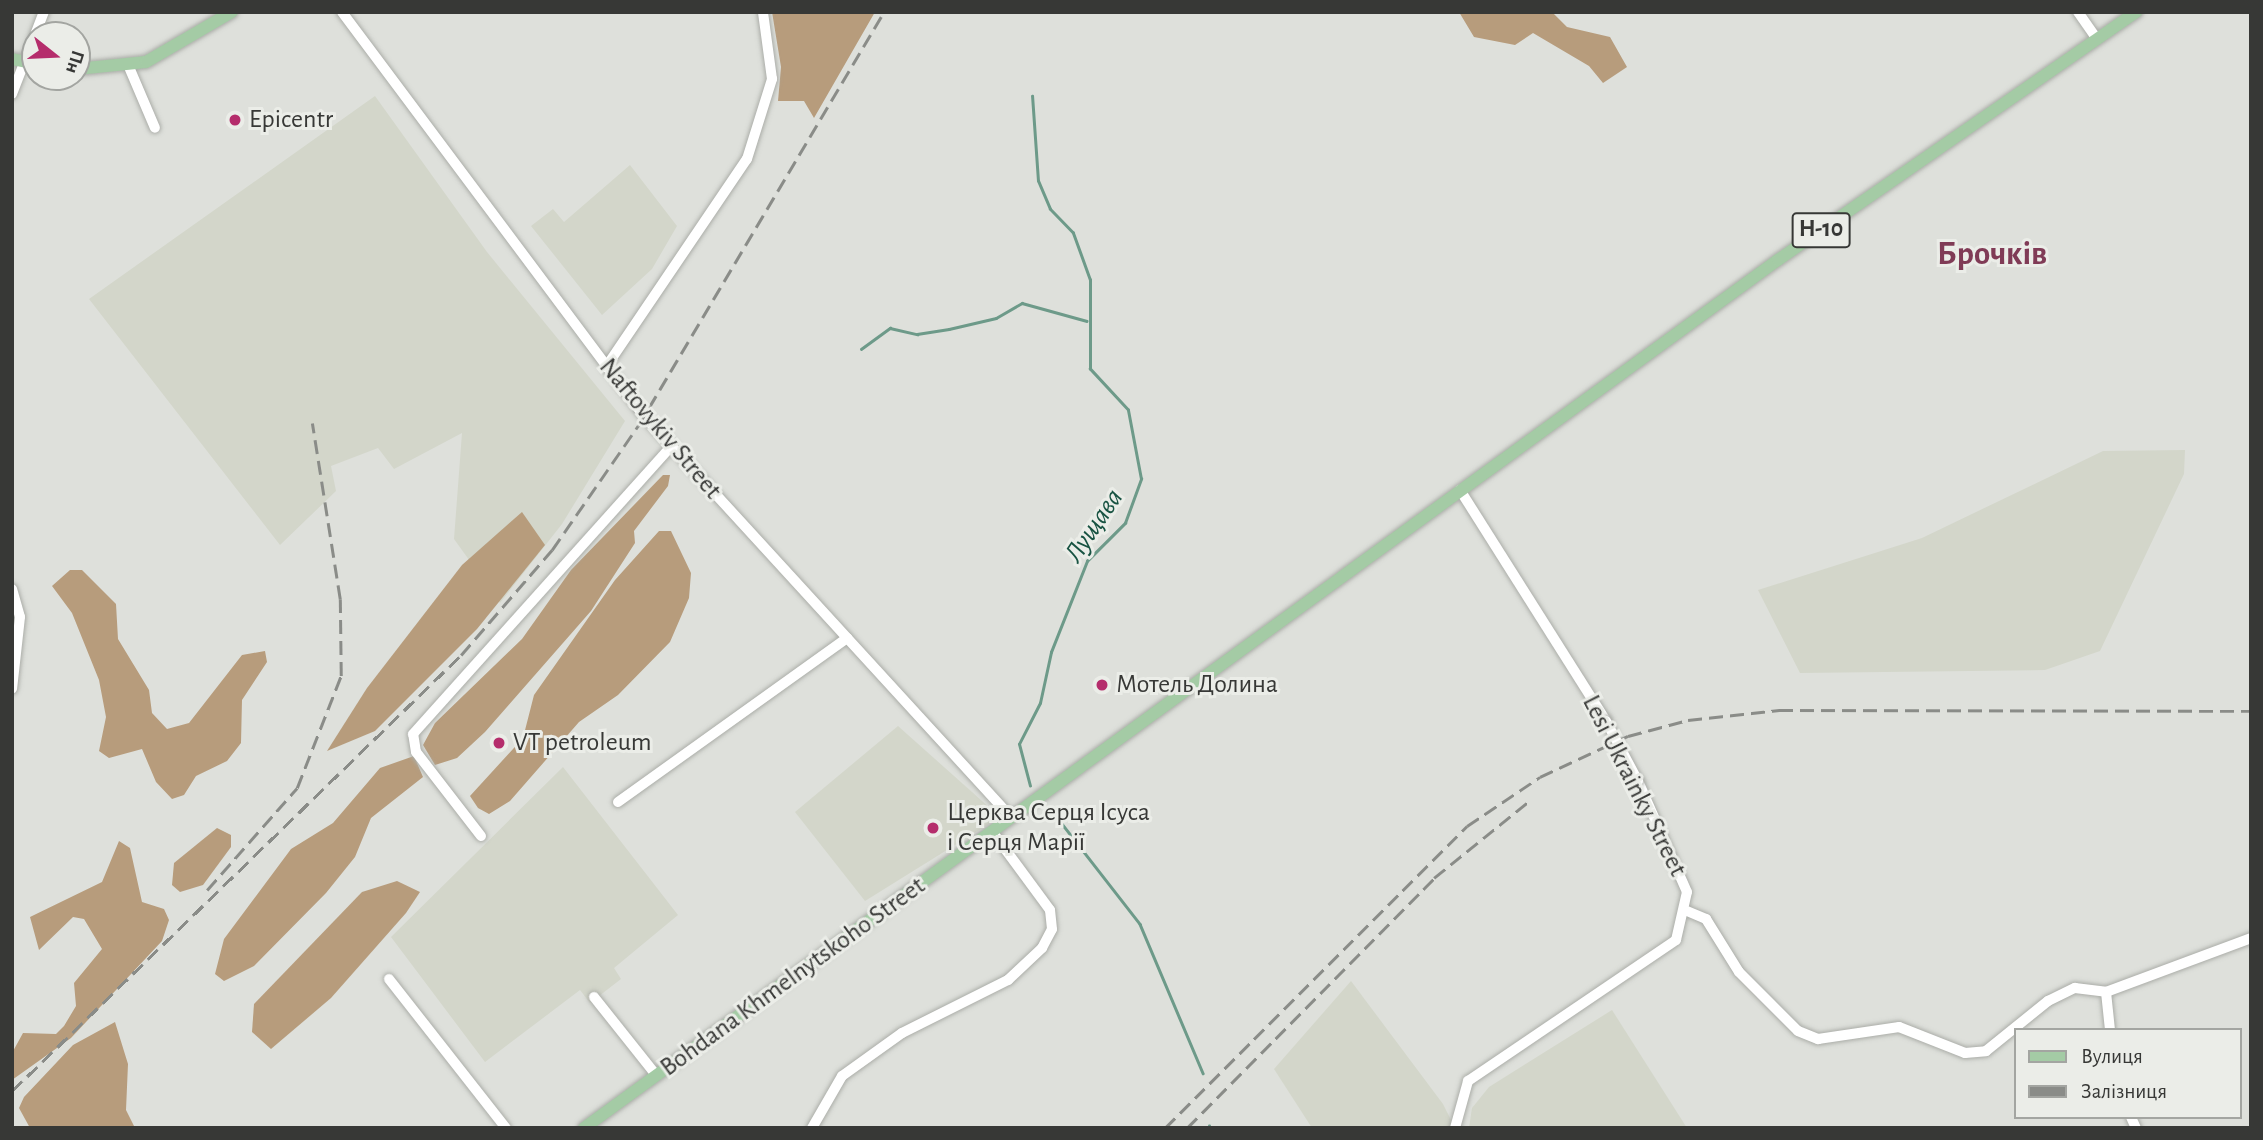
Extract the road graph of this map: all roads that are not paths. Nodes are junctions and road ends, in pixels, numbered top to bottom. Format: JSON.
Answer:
{"nodes":[{"id":1,"x":232,"y":12,"type":"edge"},
{"id":2,"x":341,"y":12,"type":"edge"},
{"id":3,"x":763,"y":12,"type":"edge"},
{"id":4,"x":2078,"y":12,"type":"edge"},
{"id":5,"x":2136,"y":12,"type":"edge"},
{"id":6,"x":2097,"y":39,"type":"junction"},
{"id":7,"x":129,"y":67,"type":"junction"},
{"id":8,"x":91,"y":68,"type":"edge"},
{"id":9,"x":21,"y":70,"type":"edge"},
{"id":10,"x":12,"y":94,"type":"edge"},
{"id":11,"x":155,"y":128,"type":"dead end"},
{"id":12,"x":606,"y":367,"type":"junction"},
{"id":13,"x":670,"y":448,"type":"junction"},
{"id":14,"x":1460,"y":490,"type":"junction"},
{"id":15,"x":12,"y":589,"type":"edge"},
{"id":16,"x":847,"y":639,"type":"junction"},
{"id":17,"x":12,"y":689,"type":"edge"},
{"id":18,"x":618,"y":802,"type":"dead end"},
{"id":19,"x":1012,"y":818,"type":"junction"},
{"id":20,"x":994,"y":834,"type":"junction"},
{"id":21,"x":481,"y":836,"type":"dead end"},
{"id":22,"x":1687,"y":912,"type":"junction"},
{"id":23,"x":2251,"y":938,"type":"edge"},
{"id":24,"x":389,"y":979,"type":"dead end"},
{"id":25,"x":2106,"y":992,"type":"junction"},
{"id":26,"x":594,"y":997,"type":"dead end"},
{"id":27,"x":2110,"y":1028,"type":"edge"},
{"id":28,"x":656,"y":1075,"type":"junction"},
{"id":29,"x":506,"y":1128,"type":"edge"},
{"id":30,"x":584,"y":1128,"type":"edge"},
{"id":31,"x":812,"y":1128,"type":"edge"},
{"id":32,"x":1455,"y":1128,"type":"edge"}],
"edges":[{"from":1,"to":7,"type":"main road"},
{"from":2,"to":12,"type":"street","name":"Naftovykiv Street"},
{"from":3,"to":12,"type":"street"},
{"from":4,"to":6,"type":"street"},
{"from":5,"to":6,"type":"main road","number":"Н-10"},
{"from":6,"to":14,"type":"main road","name":"Bohdana Khmelnytskoho Street","number":"Н-10"},
{"from":7,"to":8,"type":"main road"},
{"from":7,"to":11,"type":"street"},
{"from":9,"to":10,"type":"street"},
{"from":12,"to":13,"type":"street","name":"Naftovykiv Street"},
{"from":13,"to":16,"type":"street","name":"Naftovykiv Street"},
{"from":13,"to":21,"type":"street"},
{"from":14,"to":19,"type":"main road","name":"Bohdana Khmelnytskoho Street","number":"Н-10"},
{"from":14,"to":22,"type":"street","name":"Lesi Ukrainky Street","bridge":true},
{"from":15,"to":17,"type":"street"},
{"from":16,"to":18,"type":"street"},
{"from":16,"to":19,"type":"street","name":"Naftovykiv Street"},
{"from":19,"to":20,"type":"main road","name":"Bohdana Khmelnytskoho Street","number":"Н-10"},
{"from":20,"to":28,"type":"main road","name":"Bohdana Khmelnytskoho Street","number":"Н-10"},
{"from":20,"to":31,"type":"street"},
{"from":22,"to":25,"type":"street"},
{"from":22,"to":32,"type":"street","name":"Lesi Ukrainky Street"},
{"from":23,"to":25,"type":"street"},
{"from":24,"to":29,"type":"street"},
{"from":25,"to":27,"type":"street"},
{"from":26,"to":28,"type":"street"},
{"from":28,"to":30,"type":"main road","name":"Bohdana Khmelnytskoho Street","number":"Н-10"}]}
